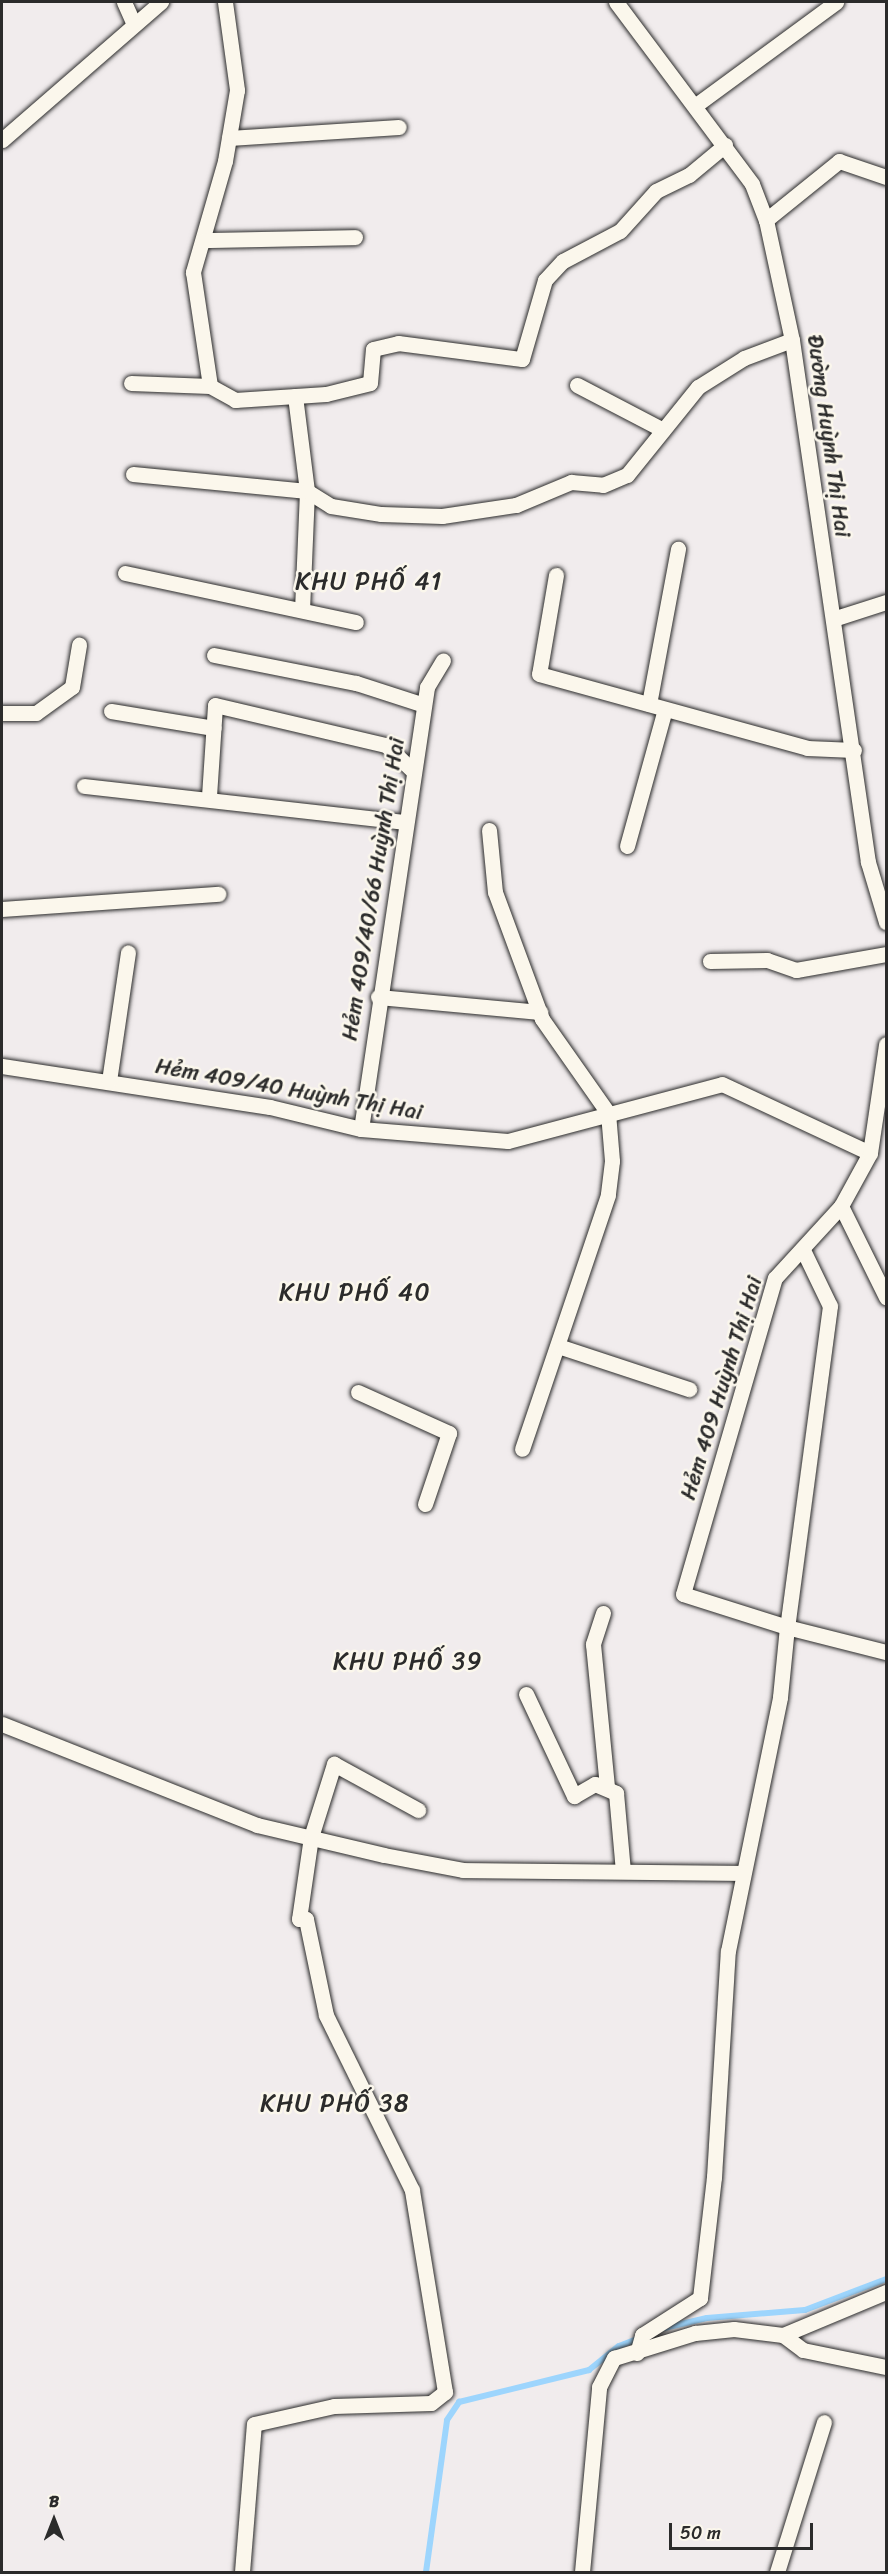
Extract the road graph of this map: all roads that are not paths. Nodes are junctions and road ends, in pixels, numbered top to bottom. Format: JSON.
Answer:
{"nodes":[{"id":1,"x":124,"y":2,"type":"edge"},
{"id":2,"x":161,"y":2,"type":"edge"},
{"id":3,"x":225,"y":2,"type":"edge"},
{"id":4,"x":616,"y":2,"type":"edge"},
{"id":5,"x":836,"y":2,"type":"edge"},
{"id":6,"x":134,"y":24,"type":"junction"},
{"id":7,"x":696,"y":105,"type":"junction"},
{"id":8,"x":399,"y":127,"type":"dead end"},
{"id":9,"x":229,"y":138,"type":"junction"},
{"id":10,"x":2,"y":140,"type":"edge"},
{"id":11,"x":724,"y":145,"type":"junction"},
{"id":12,"x":886,"y":177,"type":"edge"},
{"id":13,"x":766,"y":220,"type":"junction"},
{"id":14,"x":355,"y":237,"type":"dead end"},
{"id":15,"x":205,"y":240,"type":"junction"},
{"id":16,"x":792,"y":340,"type":"junction"},
{"id":17,"x":131,"y":383,"type":"dead end"},
{"id":18,"x":577,"y":385,"type":"dead end"},
{"id":19,"x":210,"y":386,"type":"junction"},
{"id":20,"x":296,"y":396,"type":"junction"},
{"id":21,"x":663,"y":430,"type":"junction"},
{"id":22,"x":134,"y":474,"type":"dead end"},
{"id":23,"x":308,"y":491,"type":"junction"},
{"id":24,"x":678,"y":549,"type":"dead end"},
{"id":25,"x":125,"y":573,"type":"dead end"},
{"id":26,"x":556,"y":574,"type":"dead end"},
{"id":27,"x":886,"y":602,"type":"edge"},
{"id":28,"x":302,"y":608,"type":"junction"},
{"id":29,"x":833,"y":619,"type":"junction"},
{"id":30,"x":356,"y":622,"type":"dead end"},
{"id":31,"x":79,"y":645,"type":"dead end"},
{"id":32,"x":214,"y":655,"type":"dead end"},
{"id":33,"x":443,"y":660,"type":"dead end"},
{"id":34,"x":649,"y":704,"type":"junction"},
{"id":35,"x":424,"y":705,"type":"junction"},
{"id":36,"x":665,"y":709,"type":"junction"},
{"id":37,"x":111,"y":711,"type":"dead end"},
{"id":38,"x":2,"y":712,"type":"edge"},
{"id":39,"x":213,"y":728,"type":"junction"},
{"id":40,"x":854,"y":750,"type":"junction"},
{"id":41,"x":414,"y":771,"type":"junction"},
{"id":42,"x":84,"y":786,"type":"dead end"},
{"id":43,"x":209,"y":796,"type":"junction"},
{"id":44,"x":405,"y":822,"type":"junction"},
{"id":45,"x":489,"y":830,"type":"dead end"},
{"id":46,"x":627,"y":846,"type":"dead end"},
{"id":47,"x":218,"y":894,"type":"dead end"},
{"id":48,"x":2,"y":909,"type":"edge"},
{"id":49,"x":886,"y":922,"type":"edge"},
{"id":50,"x":128,"y":952,"type":"dead end"},
{"id":51,"x":886,"y":954,"type":"edge"},
{"id":52,"x":710,"y":961,"type":"dead end"},
{"id":53,"x":378,"y":997,"type":"junction"},
{"id":54,"x":540,"y":1012,"type":"junction"},
{"id":55,"x":886,"y":1044,"type":"edge"},
{"id":56,"x":2,"y":1066,"type":"edge"},
{"id":57,"x":109,"y":1081,"type":"junction"},
{"id":58,"x":608,"y":1113,"type":"junction"},
{"id":59,"x":361,"y":1129,"type":"junction"},
{"id":60,"x":870,"y":1153,"type":"junction"},
{"id":61,"x":841,"y":1206,"type":"junction"},
{"id":62,"x":803,"y":1250,"type":"junction"},
{"id":63,"x":886,"y":1297,"type":"edge"},
{"id":64,"x":561,"y":1347,"type":"junction"},
{"id":65,"x":689,"y":1389,"type":"dead end"},
{"id":66,"x":358,"y":1392,"type":"dead end"},
{"id":67,"x":522,"y":1449,"type":"dead end"},
{"id":68,"x":425,"y":1504,"type":"dead end"},
{"id":69,"x":603,"y":1613,"type":"dead end"},
{"id":70,"x":787,"y":1627,"type":"junction"},
{"id":71,"x":886,"y":1652,"type":"edge"},
{"id":72,"x":526,"y":1694,"type":"dead end"},
{"id":73,"x":2,"y":1724,"type":"edge"},
{"id":74,"x":607,"y":1786,"type":"junction"},
{"id":75,"x":418,"y":1810,"type":"dead end"},
{"id":76,"x":311,"y":1837,"type":"junction"},
{"id":77,"x":623,"y":1871,"type":"junction"},
{"id":78,"x":740,"y":1873,"type":"junction"},
{"id":79,"x":886,"y":2292,"type":"edge"},
{"id":80,"x":783,"y":2335,"type":"junction"},
{"id":81,"x":639,"y":2343,"type":"junction"},
{"id":82,"x":886,"y":2367,"type":"edge"},
{"id":83,"x":824,"y":2422,"type":"dead end"},
{"id":84,"x":242,"y":2572,"type":"edge"},
{"id":85,"x":582,"y":2572,"type":"edge"},
{"id":86,"x":777,"y":2572,"type":"edge"}],
"edges":[{"from":1,"to":6,"type":"street"},
{"from":2,"to":6,"type":"street"},
{"from":3,"to":9,"type":"street"},
{"from":4,"to":7,"type":"street","name":"Đường Huỳnh Thị Hai"},
{"from":5,"to":7,"type":"street"},
{"from":6,"to":10,"type":"street"},
{"from":7,"to":11,"type":"street","name":"Đường Huỳnh Thị Hai"},
{"from":8,"to":9,"type":"street"},
{"from":9,"to":15,"type":"street"},
{"from":11,"to":13,"type":"street","name":"Đường Huỳnh Thị Hai"},
{"from":11,"to":20,"type":"street"},
{"from":12,"to":13,"type":"street"},
{"from":13,"to":16,"type":"street","name":"Đường Huỳnh Thị Hai"},
{"from":14,"to":15,"type":"street"},
{"from":15,"to":19,"type":"street"},
{"from":16,"to":21,"type":"street"},
{"from":16,"to":29,"type":"street","name":"Đường Huỳnh Thị Hai"},
{"from":17,"to":19,"type":"street"},
{"from":18,"to":21,"type":"street"},
{"from":19,"to":20,"type":"street"},
{"from":20,"to":23,"type":"street"},
{"from":21,"to":23,"type":"street"},
{"from":22,"to":23,"type":"street"},
{"from":23,"to":28,"type":"street"},
{"from":24,"to":34,"type":"street"},
{"from":25,"to":28,"type":"street"},
{"from":26,"to":34,"type":"street"},
{"from":27,"to":29,"type":"street"},
{"from":28,"to":30,"type":"street"},
{"from":29,"to":40,"type":"street","name":"Đường Huỳnh Thị Hai"},
{"from":31,"to":38,"type":"street"},
{"from":32,"to":35,"type":"street"},
{"from":33,"to":35,"type":"street","name":"Hẻm 409/40/66 Huỳnh Thị Hai"},
{"from":34,"to":36,"type":"street"},
{"from":35,"to":41,"type":"street","name":"Hẻm 409/40/66 Huỳnh Thị Hai"},
{"from":36,"to":40,"type":"street"},
{"from":36,"to":46,"type":"street"},
{"from":37,"to":39,"type":"street"},
{"from":39,"to":41,"type":"street"},
{"from":39,"to":43,"type":"street"},
{"from":40,"to":49,"type":"street","name":"Đường Huỳnh Thị Hai"},
{"from":41,"to":44,"type":"street","name":"Hẻm 409/40/66 Huỳnh Thị Hai"},
{"from":42,"to":43,"type":"street"},
{"from":43,"to":44,"type":"street"},
{"from":44,"to":53,"type":"street","name":"Hẻm 409/40/66 Huỳnh Thị Hai"},
{"from":45,"to":54,"type":"street"},
{"from":47,"to":48,"type":"street"},
{"from":50,"to":57,"type":"street"},
{"from":51,"to":52,"type":"street"},
{"from":53,"to":54,"type":"street"},
{"from":53,"to":59,"type":"street","name":"Hẻm 409/40/66 Huỳnh Thị Hai"},
{"from":54,"to":58,"type":"street"},
{"from":55,"to":60,"type":"street","name":"Hẻm 409 Huỳnh Thị Hai"},
{"from":56,"to":57,"type":"street","name":"Hẻm 409/40 Huỳnh Thị Hai"},
{"from":57,"to":59,"type":"street","name":"Hẻm 409/40 Huỳnh Thị Hai"},
{"from":58,"to":59,"type":"street","name":"Hẻm 409/40 Huỳnh Thị Hai"},
{"from":58,"to":60,"type":"street","name":"Hẻm 409/40 Huỳnh Thị Hai"},
{"from":58,"to":64,"type":"street"},
{"from":60,"to":61,"type":"street","name":"Hẻm 409 Huỳnh Thị Hai"},
{"from":61,"to":62,"type":"street","name":"Hẻm 409 Huỳnh Thị Hai"},
{"from":61,"to":63,"type":"street"},
{"from":62,"to":70,"type":"street"},
{"from":62,"to":70,"type":"street","name":"Hẻm 409 Huỳnh Thị Hai"},
{"from":64,"to":65,"type":"street"},
{"from":64,"to":67,"type":"street"},
{"from":66,"to":68,"type":"street"},
{"from":69,"to":74,"type":"street"},
{"from":70,"to":71,"type":"street"},
{"from":70,"to":78,"type":"street"},
{"from":72,"to":74,"type":"street"},
{"from":73,"to":76,"type":"street"},
{"from":74,"to":77,"type":"street"},
{"from":75,"to":76,"type":"street"},
{"from":76,"to":77,"type":"street"},
{"from":76,"to":84,"type":"street"},
{"from":77,"to":78,"type":"street"},
{"from":78,"to":81,"type":"street"},
{"from":79,"to":80,"type":"street"},
{"from":80,"to":81,"type":"street"},
{"from":80,"to":82,"type":"street"},
{"from":81,"to":85,"type":"street"},
{"from":83,"to":86,"type":"street"}]}
